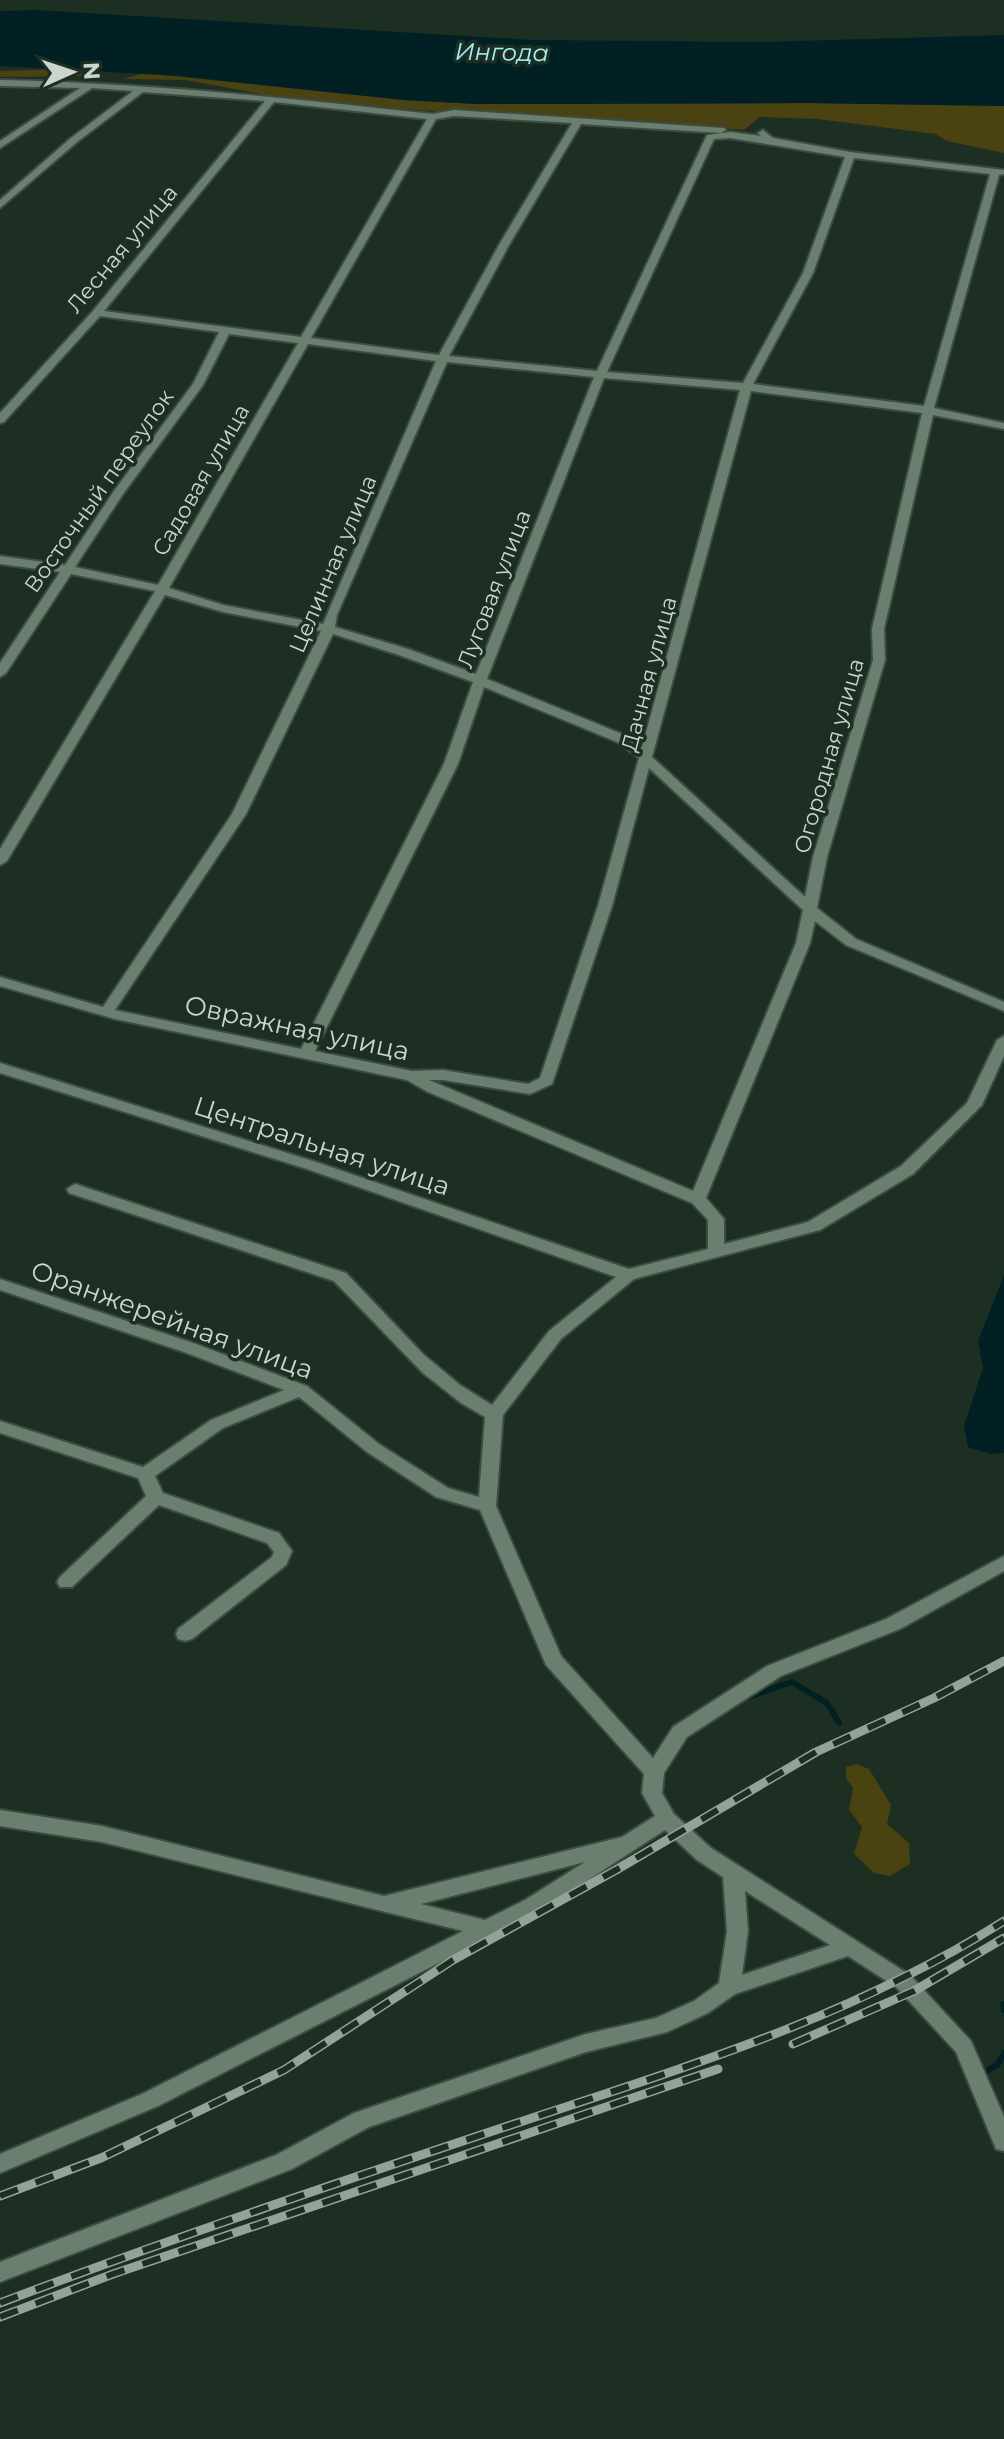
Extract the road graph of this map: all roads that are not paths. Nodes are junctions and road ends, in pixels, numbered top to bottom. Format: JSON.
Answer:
{"nodes":[{"id":1,"x":0,"y":83,"type":"edge"},
{"id":2,"x":90,"y":85,"type":"junction"},
{"id":3,"x":141,"y":89,"type":"junction"},
{"id":4,"x":271,"y":100,"type":"junction"},
{"id":5,"x":433,"y":117,"type":"junction"},
{"id":6,"x":577,"y":123,"type":"junction"},
{"id":7,"x":770,"y":140,"type":"junction"},
{"id":8,"x":0,"y":145,"type":"edge"},
{"id":9,"x":850,"y":155,"type":"junction"},
{"id":10,"x":1000,"y":172,"type":"edge"},
{"id":11,"x":0,"y":205,"type":"edge"},
{"id":12,"x":97,"y":313,"type":"junction"},
{"id":13,"x":226,"y":330,"type":"junction"},
{"id":14,"x":305,"y":340,"type":"junction"},
{"id":15,"x":443,"y":358,"type":"junction"},
{"id":16,"x":601,"y":373,"type":"junction"},
{"id":17,"x":746,"y":388,"type":"junction"},
{"id":18,"x":928,"y":411,"type":"junction"},
{"id":19,"x":0,"y":420,"type":"edge"},
{"id":20,"x":1004,"y":426,"type":"edge"},
{"id":21,"x":0,"y":560,"type":"edge"},
{"id":22,"x":66,"y":569,"type":"junction"},
{"id":23,"x":162,"y":589,"type":"junction"},
{"id":24,"x":328,"y":628,"type":"junction"},
{"id":25,"x":0,"y":673,"type":"edge"},
{"id":26,"x":480,"y":680,"type":"junction"},
{"id":27,"x":647,"y":760,"type":"junction"},
{"id":28,"x":0,"y":861,"type":"edge"},
{"id":29,"x":811,"y":910,"type":"junction"},
{"id":30,"x":0,"y":981,"type":"edge"},
{"id":31,"x":1004,"y":1007,"type":"edge"},
{"id":32,"x":107,"y":1011,"type":"junction"},
{"id":33,"x":1004,"y":1040,"type":"edge"},
{"id":34,"x":307,"y":1052,"type":"junction"},
{"id":35,"x":0,"y":1068,"type":"edge"},
{"id":36,"x":412,"y":1076,"type":"junction"},
{"id":37,"x":75,"y":1189,"type":"dead end"},
{"id":38,"x":698,"y":1199,"type":"junction"},
{"id":39,"x":716,"y":1252,"type":"junction"},
{"id":40,"x":628,"y":1275,"type":"junction"},
{"id":41,"x":0,"y":1284,"type":"edge"},
{"id":42,"x":301,"y":1390,"type":"junction"},
{"id":43,"x":494,"y":1414,"type":"junction"},
{"id":44,"x":0,"y":1427,"type":"edge"},
{"id":45,"x":145,"y":1474,"type":"junction"},
{"id":46,"x":156,"y":1497,"type":"junction"},
{"id":47,"x":487,"y":1506,"type":"junction"},
{"id":48,"x":1004,"y":1563,"type":"edge"},
{"id":49,"x":66,"y":1582,"type":"dead end"},
{"id":50,"x":185,"y":1634,"type":"dead end"},
{"id":51,"x":654,"y":1772,"type":"junction"},
{"id":52,"x":0,"y":1818,"type":"edge"},
{"id":53,"x":667,"y":1819,"type":"junction"},
{"id":54,"x":626,"y":1843,"type":"junction"},
{"id":55,"x":733,"y":1874,"type":"junction"},
{"id":56,"x":384,"y":1904,"type":"junction"},
{"id":57,"x":487,"y":1929,"type":"junction"},
{"id":58,"x":850,"y":1947,"type":"junction"},
{"id":59,"x":728,"y":1988,"type":"junction"},
{"id":60,"x":1004,"y":2142,"type":"edge"},
{"id":61,"x":0,"y":2164,"type":"edge"},
{"id":62,"x":0,"y":2272,"type":"edge"}],
"edges":[{"from":1,"to":2,"type":"street"},
{"from":2,"to":3,"type":"street"},
{"from":2,"to":8,"type":"street"},
{"from":3,"to":4,"type":"street"},
{"from":3,"to":11,"type":"street"},
{"from":4,"to":5,"type":"street"},
{"from":4,"to":12,"type":"street","name":"Лесная улица"},
{"from":5,"to":6,"type":"street"},
{"from":5,"to":14,"type":"street","name":"Садовая улица"},
{"from":6,"to":7,"type":"street"},
{"from":6,"to":15,"type":"street","name":"Целинная улица"},
{"from":7,"to":9,"type":"street"},
{"from":7,"to":16,"type":"street","name":"Луговая улица"},
{"from":9,"to":10,"type":"street"},
{"from":9,"to":17,"type":"street","name":"Дачная улица"},
{"from":10,"to":18,"type":"street","name":"Огородная улица"},
{"from":12,"to":13,"type":"street"},
{"from":12,"to":19,"type":"street","name":"Лесная улица"},
{"from":13,"to":14,"type":"street"},
{"from":13,"to":22,"type":"street","name":"Восточный переулок"},
{"from":14,"to":15,"type":"street"},
{"from":14,"to":23,"type":"street","name":"Садовая улица"},
{"from":15,"to":16,"type":"street"},
{"from":15,"to":24,"type":"street","name":"Целинная улица"},
{"from":16,"to":17,"type":"street"},
{"from":16,"to":26,"type":"street","name":"Луговая улица"},
{"from":17,"to":18,"type":"street"},
{"from":17,"to":27,"type":"street","name":"Дачная улица"},
{"from":18,"to":20,"type":"street"},
{"from":18,"to":29,"type":"street","name":"Огородная улица"},
{"from":21,"to":22,"type":"street"},
{"from":22,"to":23,"type":"street"},
{"from":22,"to":25,"type":"street","name":"Восточный переулок"},
{"from":23,"to":24,"type":"street"},
{"from":23,"to":28,"type":"street","name":"Садовая улица"},
{"from":24,"to":26,"type":"street"},
{"from":24,"to":32,"type":"street","name":"Целинная улица"},
{"from":26,"to":27,"type":"street"},
{"from":26,"to":34,"type":"street","name":"Луговая улица"},
{"from":27,"to":29,"type":"street"},
{"from":27,"to":36,"type":"street","name":"Дачная улица"},
{"from":29,"to":31,"type":"street"},
{"from":29,"to":38,"type":"street","name":"Огородная улица"},
{"from":30,"to":32,"type":"street","name":"Овражная улица"},
{"from":32,"to":34,"type":"street","name":"Овражная улица"},
{"from":33,"to":39,"type":"street"},
{"from":34,"to":36,"type":"street","name":"Овражная улица"},
{"from":35,"to":40,"type":"street","name":"Центральная улица"},
{"from":36,"to":38,"type":"street","name":"Овражная улица"},
{"from":37,"to":43,"type":"street"},
{"from":38,"to":39,"type":"street"},
{"from":39,"to":40,"type":"street"},
{"from":40,"to":43,"type":"street"},
{"from":41,"to":42,"type":"street","name":"Оранжерейная улица"},
{"from":42,"to":45,"type":"street"},
{"from":42,"to":47,"type":"street","name":"Оранжерейная улица"},
{"from":43,"to":47,"type":"street"},
{"from":44,"to":45,"type":"street"},
{"from":45,"to":46,"type":"street"},
{"from":46,"to":49,"type":"street"},
{"from":46,"to":50,"type":"street"},
{"from":47,"to":51,"type":"street"},
{"from":48,"to":51,"type":"street"},
{"from":51,"to":53,"type":"street"},
{"from":52,"to":56,"type":"street"},
{"from":53,"to":54,"type":"street"},
{"from":53,"to":55,"type":"street"},
{"from":54,"to":56,"type":"street"},
{"from":54,"to":57,"type":"street"},
{"from":55,"to":58,"type":"street"},
{"from":55,"to":59,"type":"street"},
{"from":56,"to":57,"type":"street"},
{"from":57,"to":61,"type":"street"},
{"from":58,"to":59,"type":"street"},
{"from":58,"to":60,"type":"street"},
{"from":59,"to":62,"type":"street"}]}
